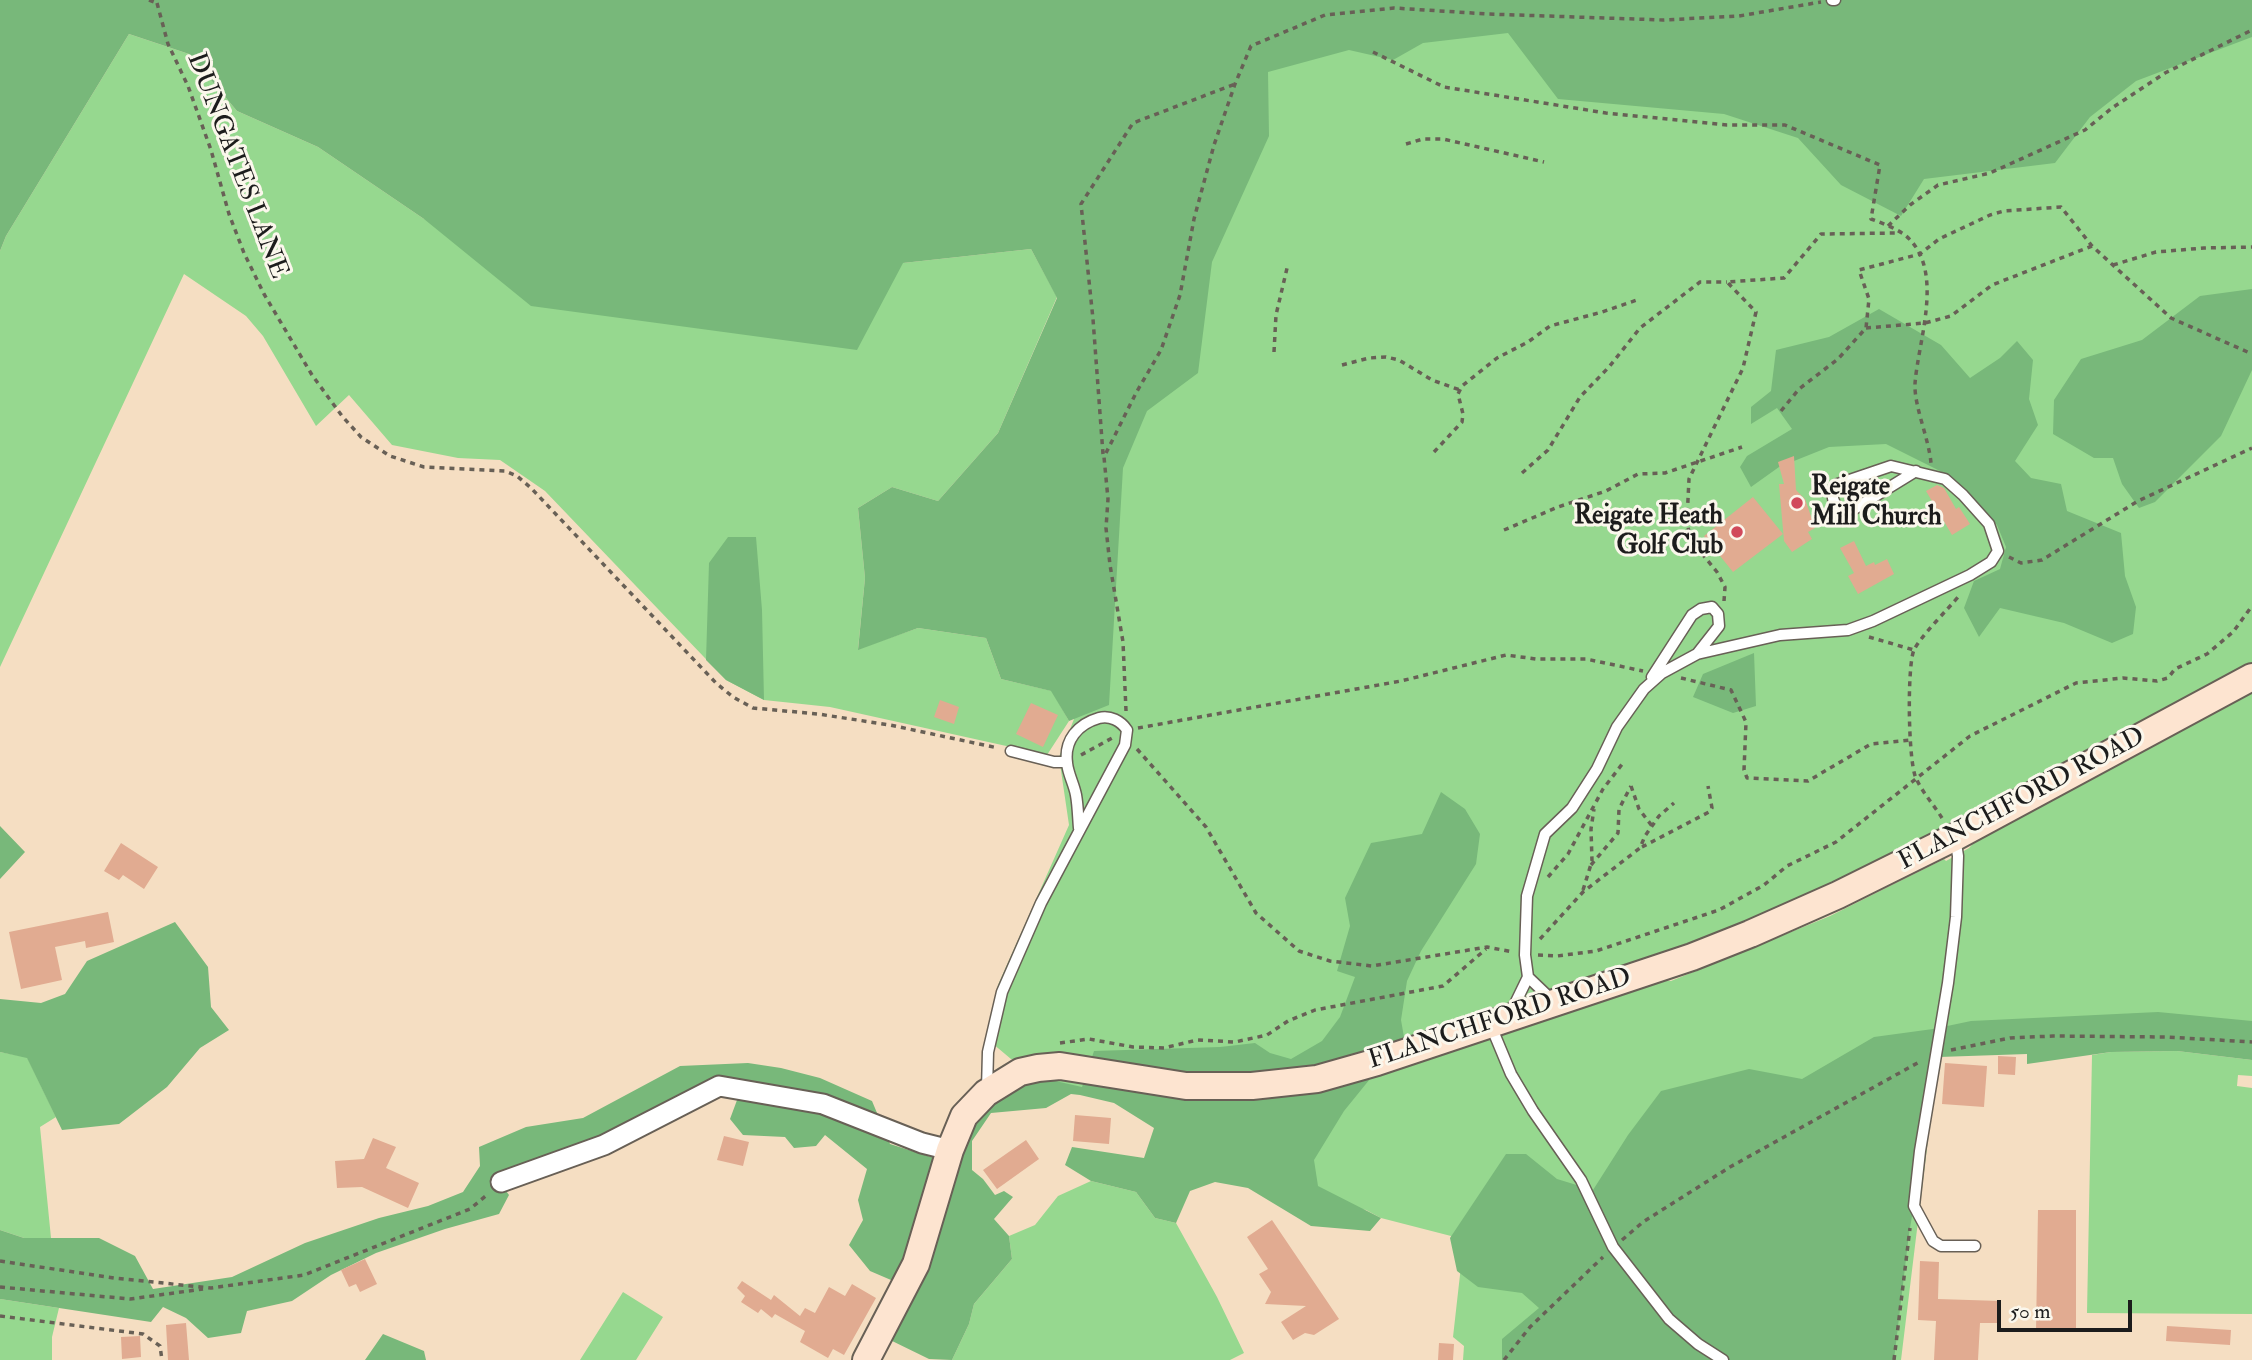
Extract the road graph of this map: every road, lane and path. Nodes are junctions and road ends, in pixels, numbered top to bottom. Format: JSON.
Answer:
{"nodes":[{"id":1,"x":149,"y":0,"type":"edge"},
{"id":2,"x":1833,"y":0,"type":"edge"},
{"id":3,"x":158,"y":1,"type":"edge"},
{"id":4,"x":2252,"y":30,"type":"edge"},
{"id":5,"x":1373,"y":52,"type":"dead end"},
{"id":6,"x":1235,"y":83,"type":"junction"},
{"id":7,"x":1406,"y":144,"type":"dead end"},
{"id":8,"x":1544,"y":162,"type":"dead end"},
{"id":9,"x":1888,"y":226,"type":"junction"},
{"id":10,"x":1900,"y":233,"type":"junction"},
{"id":11,"x":2092,"y":246,"type":"junction"},
{"id":12,"x":2252,"y":247,"type":"edge"},
{"id":13,"x":1920,"y":254,"type":"junction"},
{"id":14,"x":1288,"y":264,"type":"dead end"},
{"id":15,"x":2113,"y":265,"type":"junction"},
{"id":16,"x":1727,"y":282,"type":"junction"},
{"id":17,"x":1637,"y":300,"type":"dead end"},
{"id":18,"x":1925,"y":323,"type":"junction"},
{"id":19,"x":1866,"y":328,"type":"junction"},
{"id":20,"x":1274,"y":352,"type":"dead end"},
{"id":21,"x":2252,"y":354,"type":"edge"},
{"id":22,"x":1342,"y":365,"type":"dead end"},
{"id":23,"x":1460,"y":390,"type":"junction"},
{"id":24,"x":1781,"y":411,"type":"dead end"},
{"id":25,"x":1742,"y":447,"type":"dead end"},
{"id":26,"x":2252,"y":448,"type":"edge"},
{"id":27,"x":1434,"y":452,"type":"dead end"},
{"id":28,"x":1104,"y":457,"type":"junction"},
{"id":29,"x":1696,"y":462,"type":"junction"},
{"id":30,"x":1916,"y":471,"type":"junction"},
{"id":31,"x":1522,"y":473,"type":"dead end"},
{"id":32,"x":1932,"y":475,"type":"junction"},
{"id":33,"x":1504,"y":530,"type":"dead end"},
{"id":34,"x":1998,"y":551,"type":"junction"},
{"id":35,"x":1970,"y":575,"type":"junction"},
{"id":36,"x":2252,"y":606,"type":"edge"},
{"id":37,"x":1718,"y":626,"type":"junction"},
{"id":38,"x":1848,"y":631,"type":"junction"},
{"id":39,"x":1914,"y":650,"type":"junction"},
{"id":40,"x":1697,"y":654,"type":"junction"},
{"id":41,"x":1658,"y":673,"type":"junction"},
{"id":42,"x":2252,"y":677,"type":"edge"},
{"id":43,"x":1127,"y":734,"type":"junction"},
{"id":44,"x":1910,"y":740,"type":"junction"},
{"id":45,"x":1011,"y":751,"type":"joint"},
{"id":46,"x":1067,"y":762,"type":"junction"},
{"id":47,"x":1623,"y":763,"type":"dead end"},
{"id":48,"x":1916,"y":779,"type":"junction"},
{"id":49,"x":1708,"y":786,"type":"dead end"},
{"id":50,"x":1674,"y":803,"type":"dead end"},
{"id":51,"x":1595,"y":804,"type":"junction"},
{"id":52,"x":1652,"y":826,"type":"junction"},
{"id":53,"x":1079,"y":828,"type":"junction"},
{"id":54,"x":1955,"y":837,"type":"junction"},
{"id":55,"x":1640,"y":848,"type":"junction"},
{"id":56,"x":1591,"y":865,"type":"junction"},
{"id":57,"x":1583,"y":892,"type":"junction"},
{"id":58,"x":1528,"y":895,"type":"junction"},
{"id":59,"x":1487,"y":947,"type":"junction"},
{"id":60,"x":1525,"y":953,"type":"junction"},
{"id":61,"x":1528,"y":976,"type":"junction"},
{"id":62,"x":1554,"y":1002,"type":"junction"},
{"id":63,"x":1499,"y":1022,"type":"junction"},
{"id":64,"x":1057,"y":1043,"type":"dead end"},
{"id":65,"x":986,"y":1093,"type":"junction"},
{"id":66,"x":950,"y":1150,"type":"junction"},
{"id":67,"x":501,"y":1182,"type":"joint"},
{"id":68,"x":1914,"y":1206,"type":"junction"},
{"id":69,"x":1975,"y":1246,"type":"dead end"},
{"id":70,"x":1613,"y":1247,"type":"junction"},
{"id":71,"x":0,"y":1261,"type":"edge"},
{"id":72,"x":0,"y":1287,"type":"edge"},
{"id":73,"x":211,"y":1288,"type":"junction"},
{"id":74,"x":0,"y":1316,"type":"edge"},
{"id":75,"x":162,"y":1360,"type":"edge"},
{"id":76,"x":866,"y":1360,"type":"edge"},
{"id":77,"x":1504,"y":1360,"type":"edge"},
{"id":78,"x":1723,"y":1360,"type":"edge"},
{"id":79,"x":1894,"y":1360,"type":"edge"}],
"edges":[{"from":1,"to":3,"type":"path"},
{"from":2,"to":6,"type":"path"},
{"from":3,"to":45,"type":"path","name":"DUNGATES LANE"},
{"from":4,"to":9,"type":"path"},
{"from":5,"to":9,"type":"path"},
{"from":6,"to":28,"type":"path"},
{"from":6,"to":28,"type":"path"},
{"from":7,"to":8,"type":"path"},
{"from":9,"to":10,"type":"path"},
{"from":10,"to":13,"type":"path"},
{"from":10,"to":16,"type":"path"},
{"from":11,"to":13,"type":"path"},
{"from":11,"to":15,"type":"path"},
{"from":11,"to":18,"type":"path"},
{"from":12,"to":15,"type":"path"},
{"from":13,"to":18,"type":"path"},
{"from":13,"to":19,"type":"path"},
{"from":14,"to":20,"type":"path"},
{"from":15,"to":21,"type":"path"},
{"from":16,"to":29,"type":"path"},
{"from":16,"to":31,"type":"path"},
{"from":17,"to":23,"type":"path"},
{"from":18,"to":19,"type":"path"},
{"from":18,"to":32,"type":"path"},
{"from":19,"to":24,"type":"path"},
{"from":22,"to":23,"type":"path"},
{"from":23,"to":27,"type":"path"},
{"from":25,"to":29,"type":"path"},
{"from":26,"to":34,"type":"path"},
{"from":28,"to":43,"type":"path"},
{"from":29,"to":33,"type":"path"},
{"from":29,"to":37,"type":"path"},
{"from":30,"to":30,"type":"lane"},
{"from":30,"to":32,"type":"lane"},
{"from":32,"to":34,"type":"lane"},
{"from":34,"to":35,"type":"lane"},
{"from":35,"to":38,"type":"lane"},
{"from":35,"to":39,"type":"path"},
{"from":36,"to":48,"type":"path"},
{"from":37,"to":40,"type":"lane"},
{"from":37,"to":41,"type":"lane"},
{"from":38,"to":39,"type":"path"},
{"from":38,"to":40,"type":"lane"},
{"from":39,"to":44,"type":"path"},
{"from":40,"to":41,"type":"lane"},
{"from":41,"to":43,"type":"path"},
{"from":41,"to":44,"type":"path"},
{"from":41,"to":58,"type":"lane"},
{"from":42,"to":54,"type":"street","name":"FLANCHFORD ROAD"},
{"from":43,"to":46,"type":"path"},
{"from":43,"to":46,"type":"lane"},
{"from":43,"to":53,"type":"lane"},
{"from":43,"to":59,"type":"path"},
{"from":44,"to":48,"type":"path"},
{"from":45,"to":46,"type":"lane"},
{"from":46,"to":53,"type":"lane"},
{"from":47,"to":51,"type":"path"},
{"from":48,"to":54,"type":"path"},
{"from":48,"to":60,"type":"path"},
{"from":49,"to":55,"type":"path"},
{"from":50,"to":52,"type":"path"},
{"from":51,"to":56,"type":"path"},
{"from":51,"to":58,"type":"path"},
{"from":52,"to":55,"type":"path"},
{"from":52,"to":56,"type":"path"},
{"from":53,"to":65,"type":"lane"},
{"from":54,"to":62,"type":"street","name":"FLANCHFORD ROAD"},
{"from":54,"to":68,"type":"lane"},
{"from":55,"to":57,"type":"path"},
{"from":56,"to":57,"type":"path"},
{"from":57,"to":60,"type":"path"},
{"from":58,"to":60,"type":"lane"},
{"from":59,"to":60,"type":"path"},
{"from":59,"to":64,"type":"path"},
{"from":60,"to":61,"type":"lane"},
{"from":61,"to":62,"type":"lane"},
{"from":61,"to":63,"type":"lane"},
{"from":62,"to":63,"type":"street","name":"FLANCHFORD ROAD"},
{"from":63,"to":65,"type":"street","name":"FLANCHFORD ROAD"},
{"from":63,"to":70,"type":"lane"},
{"from":65,"to":66,"type":"street","name":"FLANCHFORD ROAD"},
{"from":66,"to":67,"type":"street"},
{"from":66,"to":76,"type":"street","name":"FLANCHFORD ROAD"},
{"from":67,"to":73,"type":"path"},
{"from":68,"to":69,"type":"lane"},
{"from":68,"to":79,"type":"path"},
{"from":70,"to":77,"type":"path"},
{"from":70,"to":78,"type":"lane"},
{"from":71,"to":73,"type":"path"},
{"from":72,"to":73,"type":"path"},
{"from":74,"to":75,"type":"path"}]}
